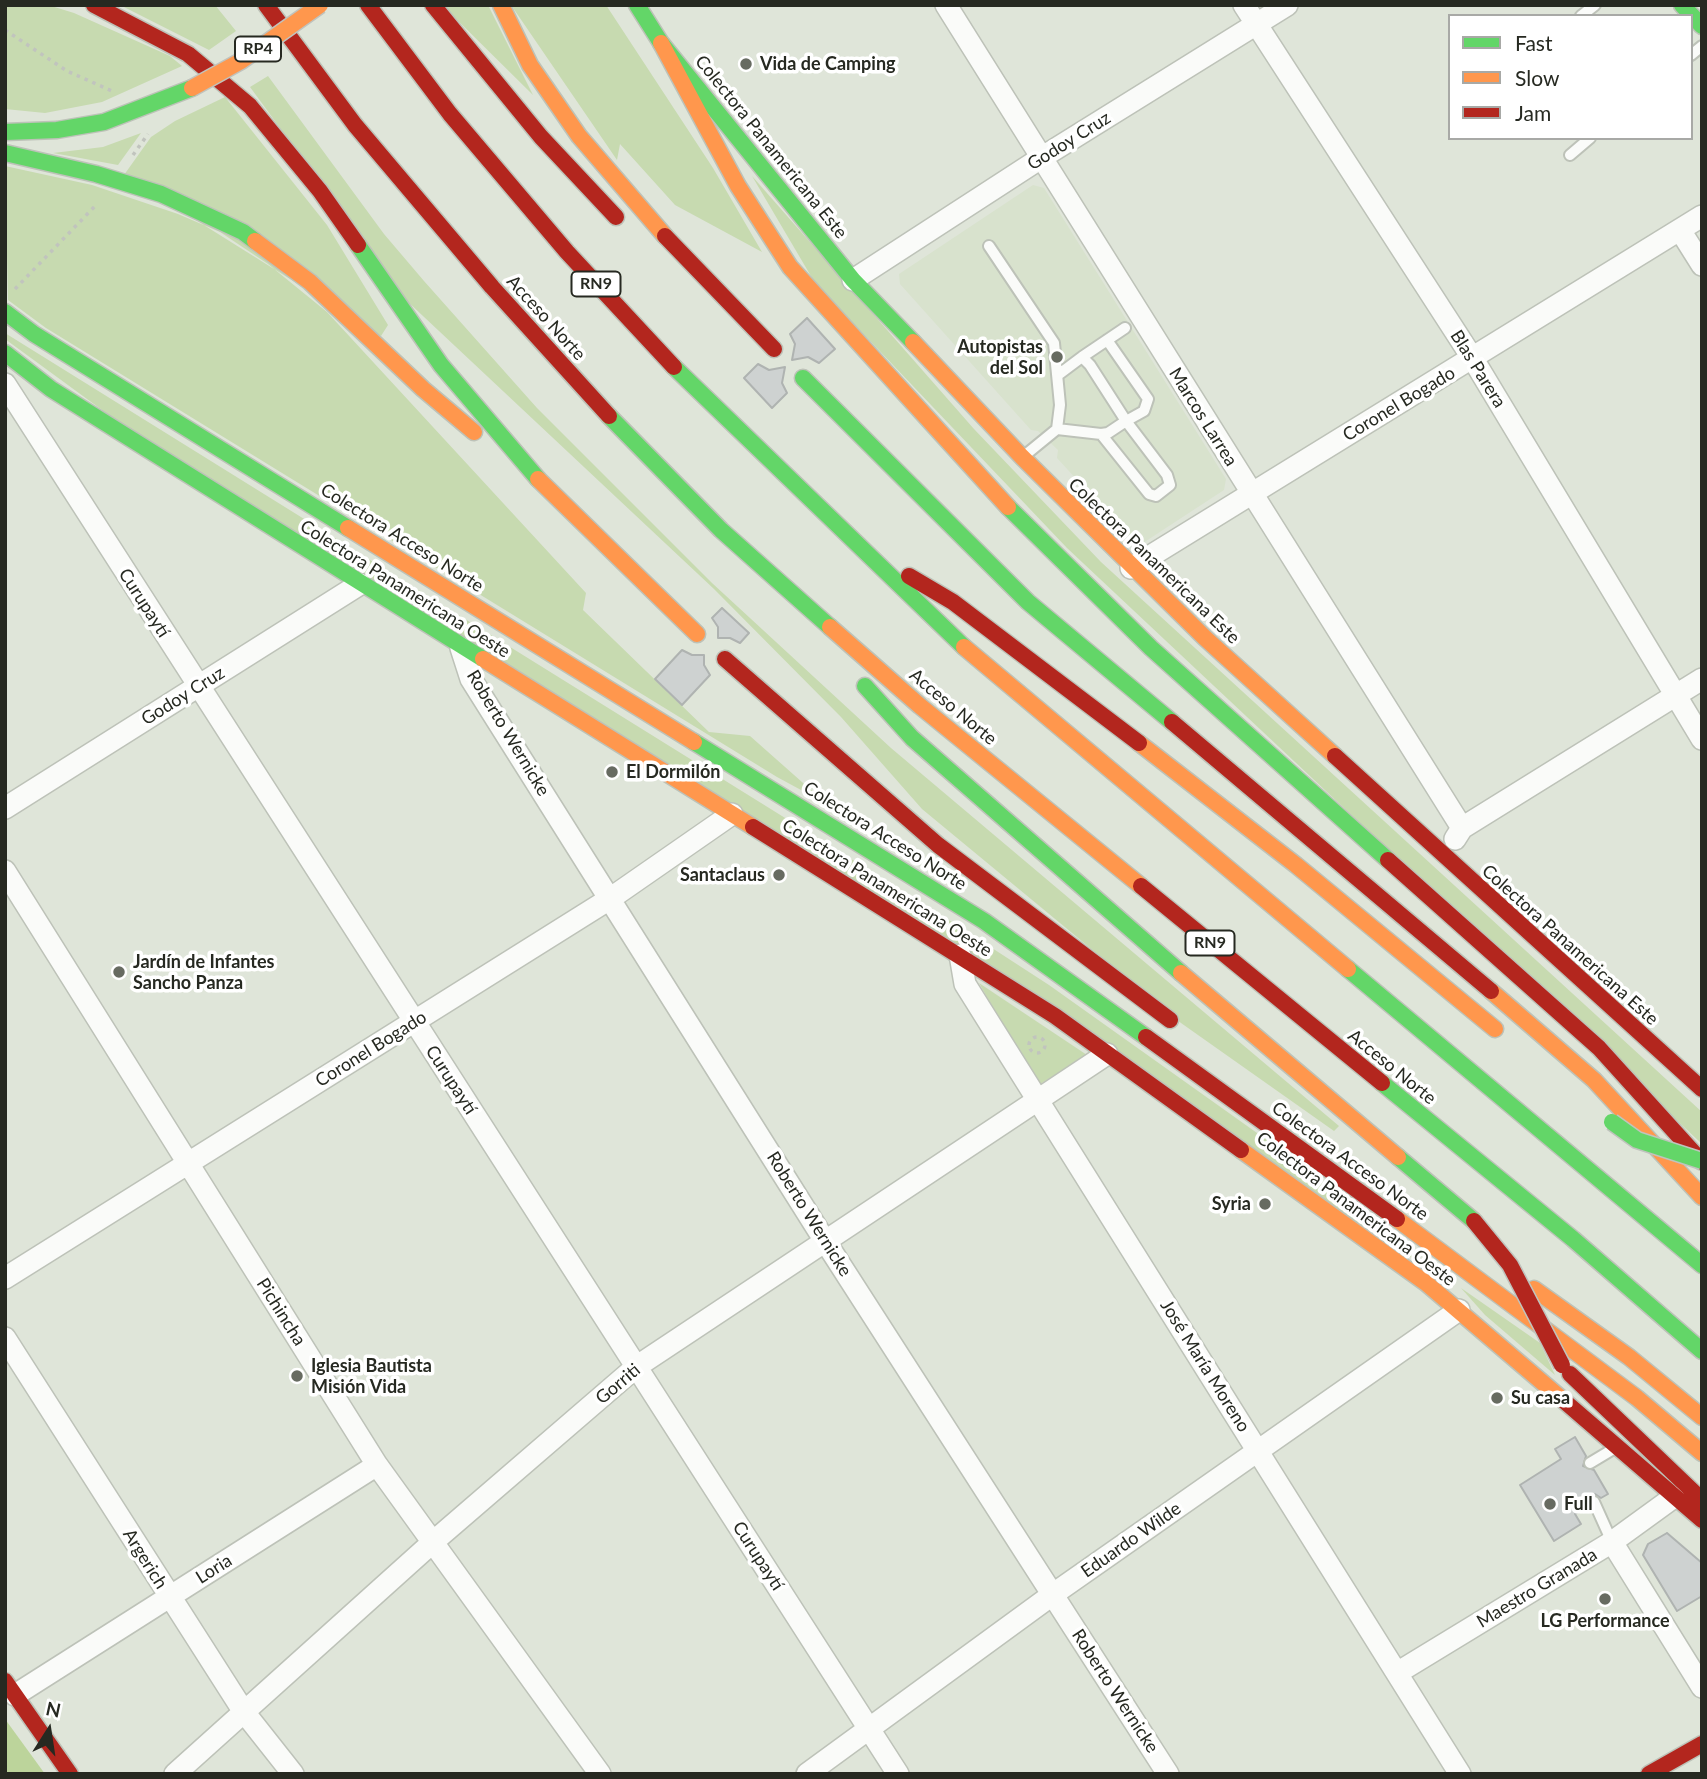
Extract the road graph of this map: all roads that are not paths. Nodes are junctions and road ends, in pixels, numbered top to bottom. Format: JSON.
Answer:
{"nodes":[{"id":1,"x":94,"y":5,"type":"edge"},
{"id":2,"x":266,"y":5,"type":"edge"},
{"id":3,"x":320,"y":5,"type":"edge"},
{"id":4,"x":368,"y":5,"type":"edge"},
{"id":5,"x":433,"y":5,"type":"edge"},
{"id":6,"x":500,"y":5,"type":"edge"},
{"id":7,"x":637,"y":5,"type":"edge"},
{"id":8,"x":946,"y":5,"type":"edge"},
{"id":9,"x":1244,"y":5,"type":"edge"},
{"id":10,"x":1287,"y":5,"type":"edge"},
{"id":11,"x":1256,"y":25,"type":"junction"},
{"id":12,"x":661,"y":43,"type":"junction"},
{"id":13,"x":5,"y":132,"type":"edge"},
{"id":14,"x":1588,"y":140,"type":"edge"},
{"id":15,"x":5,"y":153,"type":"edge"},
{"id":16,"x":1570,"y":155,"type":"dead end"},
{"id":17,"x":1041,"y":158,"type":"junction"},
{"id":18,"x":1702,"y":216,"type":"edge"},
{"id":19,"x":626,"y":227,"type":"dead end"},
{"id":20,"x":1680,"y":230,"type":"junction"},
{"id":21,"x":989,"y":246,"type":"dead end"},
{"id":22,"x":668,"y":263,"type":"dead end"},
{"id":23,"x":1702,"y":265,"type":"edge"},
{"id":24,"x":853,"y":280,"type":"junction"},
{"id":25,"x":734,"y":308,"type":"junction"},
{"id":26,"x":5,"y":312,"type":"edge"},
{"id":27,"x":1125,"y":328,"type":"dead end"},
{"id":28,"x":1107,"y":340,"type":"junction"},
{"id":29,"x":774,"y":349,"type":"dead end"},
{"id":30,"x":5,"y":353,"type":"edge"},
{"id":31,"x":1083,"y":357,"type":"junction"},
{"id":32,"x":1473,"y":359,"type":"junction"},
{"id":33,"x":1058,"y":375,"type":"junction"},
{"id":34,"x":803,"y":379,"type":"dead end"},
{"id":35,"x":5,"y":384,"type":"edge"},
{"id":36,"x":1126,"y":421,"type":"junction"},
{"id":37,"x":1057,"y":429,"type":"junction"},
{"id":38,"x":1101,"y":434,"type":"junction"},
{"id":39,"x":1022,"y":457,"type":"junction"},
{"id":40,"x":547,"y":490,"type":"junction"},
{"id":41,"x":1251,"y":494,"type":"junction"},
{"id":42,"x":721,"y":530,"type":"junction"},
{"id":43,"x":851,"y":540,"type":"junction"},
{"id":44,"x":1131,"y":568,"type":"junction"},
{"id":45,"x":360,"y":584,"type":"junction"},
{"id":46,"x":697,"y":634,"type":"dead end"},
{"id":47,"x":461,"y":648,"type":"junction"},
{"id":48,"x":830,"y":649,"type":"dead end"},
{"id":49,"x":725,"y":659,"type":"dead end"},
{"id":50,"x":858,"y":678,"type":"dead end"},
{"id":51,"x":1702,"y":679,"type":"edge"},
{"id":52,"x":198,"y":687,"type":"junction"},
{"id":53,"x":1674,"y":696,"type":"junction"},
{"id":54,"x":1702,"y":739,"type":"edge"},
{"id":55,"x":5,"y":808,"type":"edge"},
{"id":56,"x":732,"y":814,"type":"junction"},
{"id":57,"x":1462,"y":828,"type":"junction"},
{"id":58,"x":1444,"y":857,"type":"junction"},
{"id":59,"x":5,"y":871,"type":"edge"},
{"id":60,"x":611,"y":898,"type":"junction"},
{"id":61,"x":960,"y":955,"type":"junction"},
{"id":62,"x":414,"y":1023,"type":"junction"},
{"id":63,"x":1183,"y":1029,"type":"dead end"},
{"id":64,"x":1507,"y":1039,"type":"dead end"},
{"id":65,"x":1107,"y":1054,"type":"junction"},
{"id":66,"x":1702,"y":1089,"type":"edge"},
{"id":67,"x":1038,"y":1098,"type":"junction"},
{"id":68,"x":1607,"y":1119,"type":"dead end"},
{"id":69,"x":187,"y":1162,"type":"junction"},
{"id":70,"x":1702,"y":1162,"type":"edge"},
{"id":71,"x":1702,"y":1197,"type":"edge"},
{"id":72,"x":825,"y":1241,"type":"junction"},
{"id":73,"x":1471,"y":1244,"type":"dead end"},
{"id":74,"x":1702,"y":1265,"type":"edge"},
{"id":75,"x":5,"y":1278,"type":"edge"},
{"id":76,"x":1459,"y":1310,"type":"junction"},
{"id":77,"x":5,"y":1338,"type":"edge"},
{"id":78,"x":1702,"y":1351,"type":"edge"},
{"id":79,"x":636,"y":1367,"type":"junction"},
{"id":80,"x":1702,"y":1417,"type":"edge"},
{"id":81,"x":1617,"y":1446,"type":"junction"},
{"id":82,"x":1258,"y":1452,"type":"junction"},
{"id":83,"x":1702,"y":1453,"type":"edge"},
{"id":84,"x":1590,"y":1463,"type":"dead end"},
{"id":85,"x":377,"y":1465,"type":"junction"},
{"id":86,"x":1674,"y":1497,"type":"junction"},
{"id":87,"x":1702,"y":1500,"type":"edge"},
{"id":88,"x":1594,"y":1502,"type":"dead end"},
{"id":89,"x":1702,"y":1520,"type":"edge"},
{"id":90,"x":433,"y":1542,"type":"junction"},
{"id":91,"x":1612,"y":1542,"type":"junction"},
{"id":92,"x":1052,"y":1595,"type":"junction"},
{"id":93,"x":170,"y":1597,"type":"junction"},
{"id":94,"x":1397,"y":1673,"type":"junction"},
{"id":95,"x":1702,"y":1687,"type":"edge"},
{"id":96,"x":10,"y":1688,"type":"edge"},
{"id":97,"x":244,"y":1713,"type":"junction"},
{"id":98,"x":869,"y":1729,"type":"junction"},
{"id":99,"x":1702,"y":1744,"type":"edge"},
{"id":100,"x":70,"y":1774,"type":"edge"},
{"id":101,"x":175,"y":1774,"type":"edge"},
{"id":102,"x":293,"y":1774,"type":"edge"},
{"id":103,"x":600,"y":1774,"type":"edge"},
{"id":104,"x":807,"y":1774,"type":"edge"},
{"id":105,"x":898,"y":1774,"type":"edge"},
{"id":106,"x":1168,"y":1774,"type":"edge"},
{"id":107,"x":1460,"y":1774,"type":"edge"},
{"id":108,"x":1649,"y":1774,"type":"edge"}],
"edges":[{"from":1,"to":40,"type":"main road"},
{"from":2,"to":42,"type":"main road","name":"Acceso Norte","number":"RN9"},
{"from":3,"to":13,"type":"main road","number":"RP4","bridge":true},
{"from":4,"to":43,"type":"main road","number":"RN9"},
{"from":5,"to":19,"type":"main road"},
{"from":6,"to":25,"type":"main road"},
{"from":7,"to":12,"type":"main road","name":"Colectora Panamericana Este"},
{"from":8,"to":17,"type":"street","name":"Marcos Larrea"},
{"from":9,"to":11,"type":"street","name":"Blas Parera"},
{"from":10,"to":11,"type":"street","name":"Godoy Cruz"},
{"from":11,"to":17,"type":"street","name":"Godoy Cruz"},
{"from":11,"to":32,"type":"street","name":"Blas Parera"},
{"from":12,"to":24,"type":"main road","name":"Colectora Panamericana Este"},
{"from":12,"to":70,"type":"main road"},
{"from":14,"to":16,"type":"lane"},
{"from":15,"to":40,"type":"main road"},
{"from":17,"to":24,"type":"street","name":"Godoy Cruz"},
{"from":17,"to":41,"type":"street","name":"Marcos Larrea"},
{"from":18,"to":20,"type":"street","name":"Coronel Bogado"},
{"from":20,"to":23,"type":"street"},
{"from":20,"to":32,"type":"street","name":"Coronel Bogado"},
{"from":21,"to":33,"type":"lane"},
{"from":22,"to":25,"type":"main road"},
{"from":24,"to":39,"type":"main road","name":"Colectora Panamericana Este"},
{"from":25,"to":29,"type":"main road"},
{"from":26,"to":83,"type":"main road","name":"Colectora Acceso Norte"},
{"from":27,"to":28,"type":"lane"},
{"from":28,"to":31,"type":"lane"},
{"from":28,"to":36,"type":"lane"},
{"from":30,"to":45,"type":"main road","name":"Colectora Panamericana Oeste"},
{"from":31,"to":33,"type":"lane"},
{"from":31,"to":36,"type":"lane"},
{"from":32,"to":41,"type":"street","name":"Coronel Bogado"},
{"from":32,"to":53,"type":"street","name":"Blas Parera"},
{"from":33,"to":37,"type":"lane"},
{"from":34,"to":71,"type":"main road"},
{"from":35,"to":52,"type":"street","name":"Curupaytí"},
{"from":36,"to":38,"type":"lane"},
{"from":36,"to":38,"type":"lane"},
{"from":37,"to":38,"type":"lane"},
{"from":37,"to":39,"type":"lane"},
{"from":39,"to":44,"type":"main road","name":"Colectora Panamericana Este"},
{"from":40,"to":46,"type":"main road"},
{"from":41,"to":44,"type":"street","name":"Coronel Bogado"},
{"from":41,"to":57,"type":"street","name":"Marcos Larrea"},
{"from":42,"to":48,"type":"main road"},
{"from":42,"to":78,"type":"main road","name":"Acceso Norte","number":"RN9"},
{"from":43,"to":64,"type":"main road"},
{"from":43,"to":74,"type":"main road","number":"RN9"},
{"from":44,"to":58,"type":"main road","name":"Colectora Panamericana Este"},
{"from":45,"to":47,"type":"main road","name":"Colectora Panamericana Oeste"},
{"from":45,"to":52,"type":"street","name":"Godoy Cruz"},
{"from":47,"to":56,"type":"main road","name":"Colectora Panamericana Oeste"},
{"from":47,"to":60,"type":"street","name":"Roberto Wernicke"},
{"from":49,"to":63,"type":"main road"},
{"from":50,"to":87,"type":"main road","bridge":true},
{"from":51,"to":53,"type":"street"},
{"from":52,"to":55,"type":"street","name":"Godoy Cruz"},
{"from":52,"to":62,"type":"street","name":"Curupaytí"},
{"from":53,"to":54,"type":"street","name":"Blas Parera"},
{"from":53,"to":57,"type":"street"},
{"from":56,"to":60,"type":"street","name":"Coronel Bogado"},
{"from":56,"to":61,"type":"main road","name":"Colectora Panamericana Oeste"},
{"from":57,"to":58,"type":"street"},
{"from":58,"to":66,"type":"main road","name":"Colectora Panamericana Este"},
{"from":59,"to":69,"type":"street","name":"Pichincha"},
{"from":60,"to":62,"type":"street","name":"Coronel Bogado"},
{"from":60,"to":72,"type":"street","name":"Roberto Wernicke"},
{"from":61,"to":65,"type":"main road","name":"Colectora Panamericana Oeste"},
{"from":61,"to":67,"type":"street","name":"José María Moreno"},
{"from":62,"to":69,"type":"street","name":"Coronel Bogado"},
{"from":62,"to":79,"type":"street","name":"Curupaytí"},
{"from":65,"to":67,"type":"street","name":"Gorriti"},
{"from":65,"to":76,"type":"main road","name":"Colectora Panamericana Oeste"},
{"from":67,"to":72,"type":"street","name":"Gorriti"},
{"from":67,"to":82,"type":"street","name":"José María Moreno"},
{"from":68,"to":70,"type":"main road","bridge":true},
{"from":69,"to":75,"type":"street","name":"Coronel Bogado"},
{"from":69,"to":85,"type":"street","name":"Pichincha"},
{"from":72,"to":79,"type":"street","name":"Gorriti"},
{"from":72,"to":92,"type":"street","name":"Roberto Wernicke"},
{"from":73,"to":80,"type":"main road"},
{"from":76,"to":81,"type":"main road","name":"Colectora Panamericana Oeste"},
{"from":76,"to":82,"type":"street","name":"Eduardo Wilde"},
{"from":77,"to":93,"type":"street","name":"Argerich"},
{"from":79,"to":90,"type":"street","name":"Gorriti"},
{"from":79,"to":98,"type":"street","name":"Curupaytí"},
{"from":81,"to":84,"type":"lane"},
{"from":81,"to":86,"type":"main road","name":"Colectora Panamericana Oeste"},
{"from":82,"to":92,"type":"street","name":"Eduardo Wilde"},
{"from":82,"to":94,"type":"street","name":"José María Moreno"},
{"from":85,"to":90,"type":"street","name":"Pichincha"},
{"from":85,"to":93,"type":"street","name":"Loria"},
{"from":86,"to":89,"type":"main road","name":"Colectora Panamericana Oeste"},
{"from":86,"to":91,"type":"street","name":"Maestro Granada"},
{"from":88,"to":91,"type":"lane"},
{"from":90,"to":97,"type":"street","name":"Gorriti"},
{"from":90,"to":103,"type":"street","name":"Pichincha"},
{"from":91,"to":94,"type":"street","name":"Maestro Granada"},
{"from":91,"to":95,"type":"street"},
{"from":92,"to":98,"type":"street","name":"Eduardo Wilde"},
{"from":92,"to":106,"type":"street","name":"Roberto Wernicke"},
{"from":93,"to":96,"type":"street","name":"Loria"},
{"from":93,"to":97,"type":"street","name":"Argerich"},
{"from":94,"to":107,"type":"street","name":"José María Moreno"},
{"from":96,"to":100,"type":"main road"},
{"from":97,"to":101,"type":"street","name":"Gorriti"},
{"from":97,"to":102,"type":"street","name":"Argerich"},
{"from":98,"to":104,"type":"street","name":"Eduardo Wilde"},
{"from":98,"to":105,"type":"street","name":"Curupaytí"},
{"from":99,"to":108,"type":"main road"}]}
